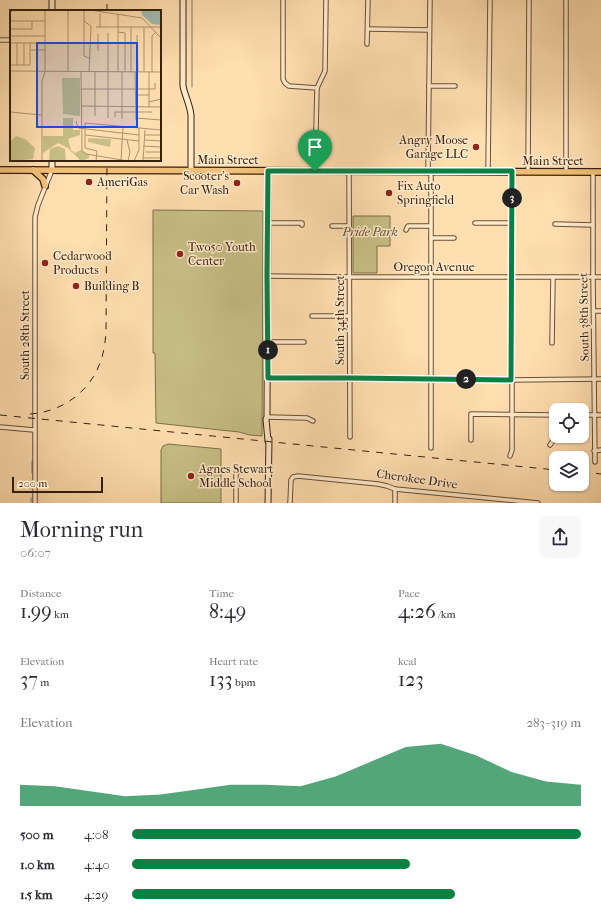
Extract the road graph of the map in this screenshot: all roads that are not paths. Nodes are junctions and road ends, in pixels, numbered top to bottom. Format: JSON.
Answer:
{"nodes":[{"id":1,"x":183,"y":0,"type":"edge"},
{"id":2,"x":283,"y":0,"type":"edge"},
{"id":3,"x":326,"y":0,"type":"edge"},
{"id":4,"x":368,"y":0,"type":"edge"},
{"id":5,"x":430,"y":0,"type":"edge"},
{"id":6,"x":490,"y":0,"type":"edge"},
{"id":7,"x":530,"y":0,"type":"edge"},
{"id":8,"x":566,"y":0,"type":"edge"},
{"id":9,"x":368,"y":30,"type":"junction"},
{"id":10,"x":429,"y":30,"type":"junction"},
{"id":11,"x":367,"y":44,"type":"dead end"},
{"id":12,"x":429,"y":86,"type":"junction"},
{"id":13,"x":455,"y":86,"type":"dead end"},
{"id":14,"x":316,"y":88,"type":"junction"},
{"id":15,"x":52,"y":161,"type":"edge"},
{"id":16,"x":0,"y":170,"type":"edge"},
{"id":17,"x":33,"y":170,"type":"junction"},
{"id":18,"x":52,"y":170,"type":"junction"},
{"id":19,"x":191,"y":171,"type":"junction"},
{"id":20,"x":268,"y":171,"type":"junction"},
{"id":21,"x":315,"y":171,"type":"junction"},
{"id":22,"x":349,"y":171,"type":"junction"},
{"id":23,"x":430,"y":171,"type":"junction"},
{"id":24,"x":488,"y":171,"type":"junction"},
{"id":25,"x":512,"y":171,"type":"junction"},
{"id":26,"x":528,"y":172,"type":"junction"},
{"id":27,"x":566,"y":172,"type":"junction"},
{"id":28,"x":593,"y":172,"type":"junction"},
{"id":29,"x":601,"y":172,"type":"edge"},
{"id":30,"x":45,"y":186,"type":"junction"},
{"id":31,"x":268,"y":223,"type":"junction"},
{"id":32,"x":475,"y":223,"type":"dead end"},
{"id":33,"x":511,"y":223,"type":"junction"},
{"id":34,"x":555,"y":224,"type":"dead end"},
{"id":35,"x":302,"y":225,"type":"dead end"},
{"id":36,"x":593,"y":225,"type":"junction"},
{"id":37,"x":332,"y":226,"type":"dead end"},
{"id":38,"x":349,"y":226,"type":"junction"},
{"id":39,"x":431,"y":226,"type":"junction"},
{"id":40,"x":406,"y":230,"type":"dead end"},
{"id":41,"x":431,"y":238,"type":"junction"},
{"id":42,"x":454,"y":238,"type":"dead end"},
{"id":43,"x":267,"y":276,"type":"junction"},
{"id":44,"x":512,"y":276,"type":"junction"},
{"id":45,"x":349,"y":277,"type":"junction"},
{"id":46,"x":430,"y":277,"type":"junction"},
{"id":47,"x":553,"y":277,"type":"junction"},
{"id":48,"x":593,"y":277,"type":"junction"},
{"id":49,"x":601,"y":277,"type":"edge"},
{"id":50,"x":594,"y":311,"type":"junction"},
{"id":51,"x":601,"y":311,"type":"edge"},
{"id":52,"x":312,"y":316,"type":"dead end"},
{"id":53,"x":349,"y":316,"type":"junction"},
{"id":54,"x":268,"y":342,"type":"junction"},
{"id":55,"x":304,"y":342,"type":"dead end"},
{"id":56,"x":552,"y":343,"type":"dead end"},
{"id":57,"x":268,"y":378,"type":"junction"},
{"id":58,"x":350,"y":378,"type":"junction"},
{"id":59,"x":431,"y":379,"type":"junction"},
{"id":60,"x":594,"y":379,"type":"junction"},
{"id":61,"x":601,"y":379,"type":"edge"},
{"id":62,"x":511,"y":380,"type":"junction"},
{"id":63,"x":512,"y":414,"type":"junction"},
{"id":64,"x":549,"y":415,"type":"edge"},
{"id":65,"x":589,"y":415,"type":"edge"},
{"id":66,"x":594,"y":415,"type":"junction"},
{"id":67,"x":601,"y":415,"type":"edge"},
{"id":68,"x":267,"y":417,"type":"junction"},
{"id":69,"x":313,"y":421,"type":"dead end"},
{"id":70,"x":0,"y":427,"type":"edge"},
{"id":71,"x":34,"y":430,"type":"junction"},
{"id":72,"x":350,"y":437,"type":"dead end"},
{"id":73,"x":471,"y":440,"type":"dead end"},
{"id":74,"x":431,"y":448,"type":"dead end"},
{"id":75,"x":601,"y":450,"type":"edge"},
{"id":76,"x":594,"y":451,"type":"junction"},
{"id":77,"x":510,"y":456,"type":"dead end"},
{"id":78,"x":595,"y":462,"type":"dead end"},
{"id":79,"x":239,"y":469,"type":"dead end"},
{"id":80,"x":396,"y":489,"type":"junction"},
{"id":81,"x":516,"y":502,"type":"edge"},
{"id":82,"x":34,"y":503,"type":"edge"},
{"id":83,"x":236,"y":503,"type":"edge"},
{"id":84,"x":268,"y":503,"type":"edge"},
{"id":85,"x":290,"y":503,"type":"edge"},
{"id":86,"x":395,"y":503,"type":"edge"},
{"id":87,"x":538,"y":503,"type":"edge"}],
"edges":[{"from":1,"to":19,"type":"street"},
{"from":2,"to":14,"type":"street"},
{"from":3,"to":14,"type":"street"},
{"from":4,"to":9,"type":"street"},
{"from":5,"to":10,"type":"street"},
{"from":6,"to":24,"type":"street"},
{"from":7,"to":26,"type":"street"},
{"from":8,"to":27,"type":"street"},
{"from":9,"to":10,"type":"street"},
{"from":9,"to":11,"type":"street"},
{"from":10,"to":12,"type":"street"},
{"from":12,"to":13,"type":"street"},
{"from":12,"to":23,"type":"street"},
{"from":14,"to":21,"type":"street"},
{"from":15,"to":18,"type":"street"},
{"from":16,"to":17,"type":"main road","name":"Main Street"},
{"from":17,"to":18,"type":"main road","name":"Main Street"},
{"from":17,"to":30,"type":"main road"},
{"from":18,"to":19,"type":"main road","name":"Main Street"},
{"from":18,"to":30,"type":"street","name":"South 28th Street"},
{"from":19,"to":20,"type":"main road","name":"Main Street"},
{"from":20,"to":21,"type":"main road","name":"Main Street"},
{"from":20,"to":31,"type":"street"},
{"from":21,"to":22,"type":"main road","name":"Main Street"},
{"from":22,"to":23,"type":"main road","name":"Main Street"},
{"from":22,"to":38,"type":"street","name":"South 34th Street"},
{"from":23,"to":24,"type":"main road","name":"Main Street"},
{"from":23,"to":39,"type":"street"},
{"from":24,"to":25,"type":"main road","name":"Main Street"},
{"from":25,"to":26,"type":"main road","name":"Main Street"},
{"from":25,"to":33,"type":"street"},
{"from":26,"to":27,"type":"main road","name":"Main Street"},
{"from":27,"to":28,"type":"main road","name":"Main Street"},
{"from":28,"to":29,"type":"main road","name":"Main Street"},
{"from":28,"to":36,"type":"street","name":"South 38th Street"},
{"from":30,"to":71,"type":"street","name":"South 28th Street"},
{"from":31,"to":35,"type":"street"},
{"from":31,"to":43,"type":"street"},
{"from":32,"to":33,"type":"street"},
{"from":33,"to":44,"type":"street"},
{"from":34,"to":36,"type":"street"},
{"from":36,"to":48,"type":"street","name":"South 38th Street"},
{"from":37,"to":38,"type":"street"},
{"from":38,"to":45,"type":"street","name":"South 34th Street"},
{"from":39,"to":40,"type":"street"},
{"from":39,"to":41,"type":"street"},
{"from":41,"to":42,"type":"street"},
{"from":41,"to":46,"type":"street"},
{"from":43,"to":45,"type":"street","name":"Oregon Avenue"},
{"from":43,"to":54,"type":"street"},
{"from":44,"to":46,"type":"street","name":"Oregon Avenue"},
{"from":44,"to":47,"type":"street","name":"Oregon Avenue"},
{"from":44,"to":62,"type":"street"},
{"from":45,"to":46,"type":"street","name":"Oregon Avenue"},
{"from":45,"to":53,"type":"street","name":"South 34th Street"},
{"from":46,"to":59,"type":"street"},
{"from":47,"to":48,"type":"street","name":"Oregon Avenue"},
{"from":47,"to":56,"type":"street"},
{"from":48,"to":49,"type":"street","name":"Oregon Avenue"},
{"from":48,"to":50,"type":"street","name":"South 38th Street"},
{"from":50,"to":51,"type":"street"},
{"from":50,"to":60,"type":"street","name":"South 38th Street"},
{"from":52,"to":53,"type":"street"},
{"from":53,"to":58,"type":"street","name":"South 34th Street"},
{"from":54,"to":55,"type":"street"},
{"from":54,"to":57,"type":"street"},
{"from":57,"to":58,"type":"street"},
{"from":57,"to":68,"type":"street"},
{"from":58,"to":59,"type":"street"},
{"from":58,"to":72,"type":"street","name":"South 34th Street"},
{"from":59,"to":62,"type":"street"},
{"from":59,"to":74,"type":"street"},
{"from":60,"to":61,"type":"street"},
{"from":60,"to":62,"type":"street"},
{"from":60,"to":66,"type":"street","name":"South 38th Street"},
{"from":62,"to":63,"type":"street"},
{"from":63,"to":64,"type":"street"},
{"from":63,"to":73,"type":"street"},
{"from":63,"to":77,"type":"street"},
{"from":65,"to":66,"type":"street"},
{"from":66,"to":67,"type":"street"},
{"from":66,"to":76,"type":"street","name":"South 38th Street"},
{"from":68,"to":69,"type":"street"},
{"from":68,"to":84,"type":"street"},
{"from":70,"to":71,"type":"street"},
{"from":71,"to":82,"type":"street","name":"South 28th Street"},
{"from":75,"to":76,"type":"street"},
{"from":76,"to":78,"type":"street","name":"South 38th Street"},
{"from":79,"to":83,"type":"street"},
{"from":80,"to":81,"type":"street","name":"Cherokee Drive"},
{"from":80,"to":85,"type":"street","name":"Cherokee Drive"},
{"from":80,"to":86,"type":"street"},
{"from":81,"to":87,"type":"street","name":"Cherokee Drive"}]}
